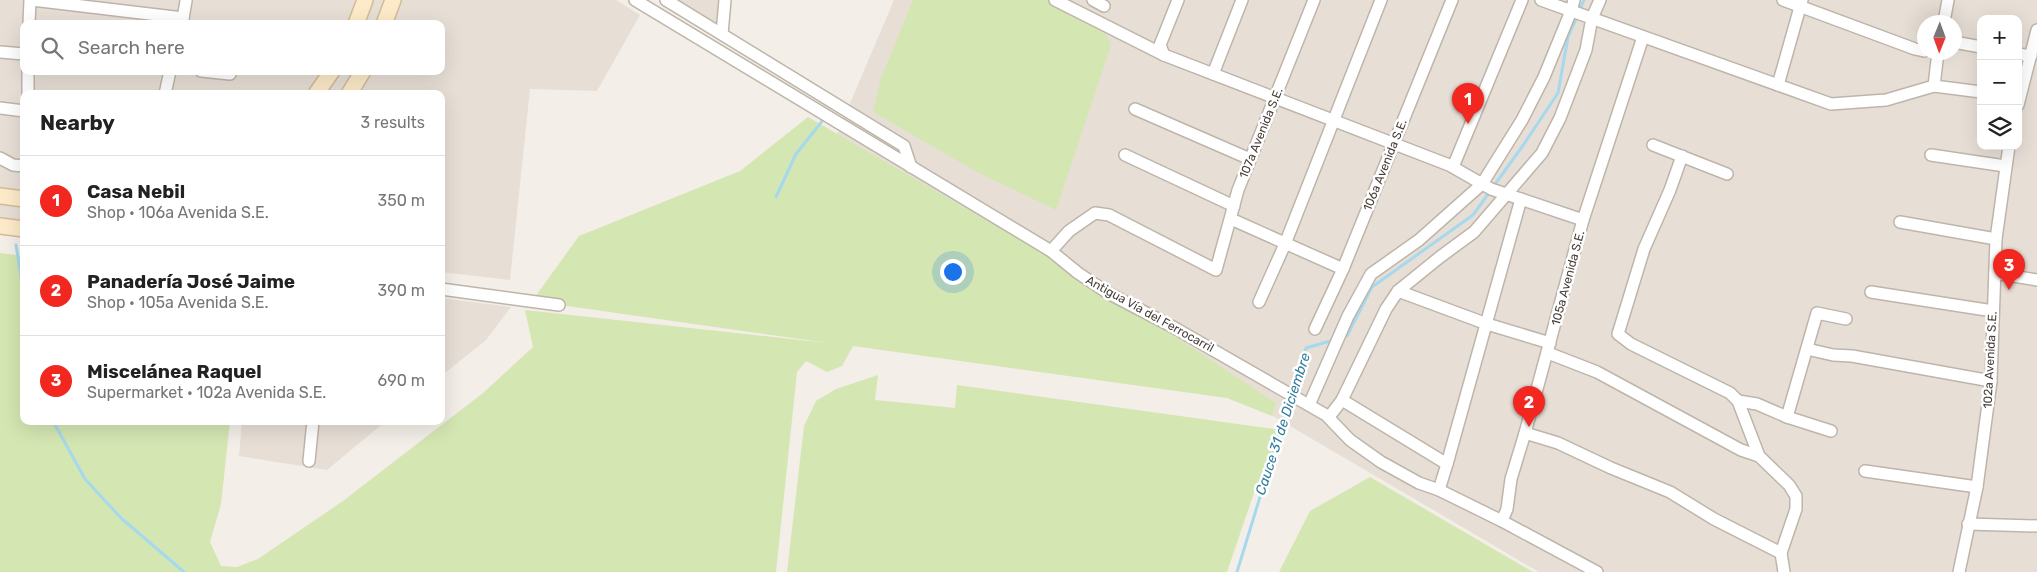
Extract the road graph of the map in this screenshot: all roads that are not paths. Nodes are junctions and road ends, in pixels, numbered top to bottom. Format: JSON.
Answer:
{"nodes":[{"id":1,"x":31,"y":0,"type":"edge"},
{"id":2,"x":365,"y":0,"type":"edge"},
{"id":3,"x":393,"y":0,"type":"edge"},
{"id":4,"x":635,"y":0,"type":"edge"},
{"id":5,"x":666,"y":0,"type":"edge"},
{"id":6,"x":725,"y":0,"type":"edge"},
{"id":7,"x":1055,"y":0,"type":"edge"},
{"id":8,"x":1093,"y":0,"type":"edge"},
{"id":9,"x":1178,"y":0,"type":"edge"},
{"id":10,"x":1242,"y":0,"type":"edge"},
{"id":11,"x":1314,"y":0,"type":"edge"},
{"id":12,"x":1381,"y":0,"type":"edge"},
{"id":13,"x":1452,"y":0,"type":"edge"},
{"id":14,"x":1522,"y":0,"type":"edge"},
{"id":15,"x":1540,"y":0,"type":"edge"},
{"id":16,"x":1600,"y":0,"type":"edge"},
{"id":17,"x":1783,"y":0,"type":"edge"},
{"id":18,"x":1948,"y":0,"type":"edge"},
{"id":19,"x":186,"y":1,"type":"edge"},
{"id":20,"x":1802,"y":3,"type":"edge"},
{"id":21,"x":1104,"y":6,"type":"dead end"},
{"id":22,"x":1574,"y":8,"type":"edge"},
{"id":23,"x":1945,"y":15,"type":"edge"},
{"id":24,"x":1590,"y":18,"type":"junction"},
{"id":25,"x":29,"y":20,"type":"edge"},
{"id":26,"x":175,"y":20,"type":"edge"},
{"id":27,"x":182,"y":20,"type":"edge"},
{"id":28,"x":358,"y":20,"type":"edge"},
{"id":29,"x":386,"y":20,"type":"edge"},
{"id":30,"x":2037,"y":30,"type":"edge"},
{"id":31,"x":722,"y":34,"type":"junction"},
{"id":32,"x":1643,"y":37,"type":"junction"},
{"id":33,"x":1962,"y":43,"type":"edge"},
{"id":34,"x":1977,"y":46,"type":"edge"},
{"id":35,"x":1917,"y":49,"type":"edge"},
{"id":36,"x":1162,"y":50,"type":"junction"},
{"id":37,"x":0,"y":52,"type":"edge"},
{"id":38,"x":20,"y":54,"type":"edge"},
{"id":39,"x":2022,"y":55,"type":"edge"},
{"id":40,"x":2031,"y":56,"type":"junction"},
{"id":41,"x":1936,"y":60,"type":"edge"},
{"id":42,"x":1213,"y":74,"type":"junction"},
{"id":43,"x":28,"y":75,"type":"edge"},
{"id":44,"x":169,"y":75,"type":"edge"},
{"id":45,"x":329,"y":75,"type":"edge"},
{"id":46,"x":361,"y":75,"type":"edge"},
{"id":47,"x":1778,"y":85,"type":"junction"},
{"id":48,"x":1934,"y":86,"type":"junction"},
{"id":49,"x":2022,"y":89,"type":"edge"},
{"id":50,"x":28,"y":90,"type":"edge"},
{"id":51,"x":166,"y":90,"type":"edge"},
{"id":52,"x":319,"y":90,"type":"edge"},
{"id":53,"x":352,"y":90,"type":"edge"},
{"id":54,"x":1977,"y":91,"type":"edge"},
{"id":55,"x":1274,"y":99,"type":"junction"},
{"id":56,"x":0,"y":108,"type":"edge"},
{"id":57,"x":1135,"y":109,"type":"dead end"},
{"id":58,"x":20,"y":110,"type":"edge"},
{"id":59,"x":1333,"y":121,"type":"junction"},
{"id":60,"x":1394,"y":143,"type":"junction"},
{"id":61,"x":1653,"y":145,"type":"dead end"},
{"id":62,"x":2008,"y":150,"type":"edge"},
{"id":63,"x":1125,"y":155,"type":"dead end"},
{"id":64,"x":1931,"y":155,"type":"dead end"},
{"id":65,"x":1682,"y":156,"type":"junction"},
{"id":66,"x":0,"y":158,"type":"edge"},
{"id":67,"x":1250,"y":159,"type":"junction"},
{"id":68,"x":20,"y":166,"type":"edge"},
{"id":69,"x":2005,"y":166,"type":"junction"},
{"id":70,"x":1452,"y":167,"type":"junction"},
{"id":71,"x":911,"y":168,"type":"junction"},
{"id":72,"x":1727,"y":174,"type":"dead end"},
{"id":73,"x":1482,"y":184,"type":"junction"},
{"id":74,"x":1508,"y":195,"type":"junction"},
{"id":75,"x":0,"y":196,"type":"edge"},
{"id":76,"x":20,"y":198,"type":"edge"},
{"id":77,"x":1520,"y":199,"type":"junction"},
{"id":78,"x":1234,"y":206,"type":"junction"},
{"id":79,"x":1231,"y":220,"type":"junction"},
{"id":80,"x":1583,"y":220,"type":"junction"},
{"id":81,"x":1900,"y":222,"type":"dead end"},
{"id":82,"x":0,"y":226,"type":"edge"},
{"id":83,"x":20,"y":228,"type":"edge"},
{"id":84,"x":1996,"y":239,"type":"junction"},
{"id":85,"x":1285,"y":244,"type":"junction"},
{"id":86,"x":1051,"y":251,"type":"junction"},
{"id":87,"x":1343,"y":269,"type":"junction"},
{"id":88,"x":1995,"y":273,"type":"junction"},
{"id":89,"x":2037,"y":280,"type":"edge"},
{"id":90,"x":445,"y":290,"type":"edge"},
{"id":91,"x":1398,"y":291,"type":"junction"},
{"id":92,"x":1871,"y":292,"type":"dead end"},
{"id":93,"x":1259,"y":302,"type":"dead end"},
{"id":94,"x":559,"y":305,"type":"dead end"},
{"id":95,"x":1993,"y":312,"type":"junction"},
{"id":96,"x":1846,"y":319,"type":"dead end"},
{"id":97,"x":1487,"y":324,"type":"junction"},
{"id":98,"x":1315,"y":329,"type":"dead end"},
{"id":99,"x":1549,"y":348,"type":"junction"},
{"id":100,"x":1807,"y":348,"type":"junction"},
{"id":101,"x":1991,"y":381,"type":"junction"},
{"id":102,"x":1342,"y":400,"type":"junction"},
{"id":103,"x":1738,"y":401,"type":"junction"},
{"id":104,"x":1312,"y":407,"type":"junction"},
{"id":105,"x":1327,"y":416,"type":"junction"},
{"id":106,"x":1787,"y":417,"type":"junction"},
{"id":107,"x":313,"y":425,"type":"edge"},
{"id":108,"x":1831,"y":431,"type":"dead end"},
{"id":109,"x":1526,"y":433,"type":"junction"},
{"id":110,"x":1759,"y":456,"type":"junction"},
{"id":111,"x":309,"y":461,"type":"dead end"},
{"id":112,"x":1447,"y":464,"type":"junction"},
{"id":113,"x":1865,"y":471,"type":"dead end"},
{"id":114,"x":1977,"y":487,"type":"junction"},
{"id":115,"x":1438,"y":490,"type":"junction"},
{"id":116,"x":1502,"y":521,"type":"junction"},
{"id":117,"x":1968,"y":524,"type":"junction"},
{"id":118,"x":2037,"y":526,"type":"edge"},
{"id":119,"x":1781,"y":552,"type":"junction"},
{"id":120,"x":1597,"y":572,"type":"edge"},
{"id":121,"x":1784,"y":572,"type":"edge"},
{"id":122,"x":1960,"y":572,"type":"edge"}],
"edges":[{"from":1,"to":25,"type":"street"},
{"from":1,"to":26,"type":"street"},
{"from":2,"to":28,"type":"main road"},
{"from":3,"to":29,"type":"main road"},
{"from":4,"to":71,"type":"street","name":"Antigua Vía del Ferrocarril"},
{"from":5,"to":31,"type":"street"},
{"from":6,"to":31,"type":"street"},
{"from":7,"to":36,"type":"street"},
{"from":8,"to":21,"type":"street"},
{"from":9,"to":36,"type":"street"},
{"from":10,"to":42,"type":"street"},
{"from":11,"to":55,"type":"street","name":"107a Avenida S.E."},
{"from":12,"to":59,"type":"street"},
{"from":13,"to":60,"type":"street","name":"106a Avenida S.E."},
{"from":14,"to":70,"type":"street"},
{"from":15,"to":22,"type":"street"},
{"from":16,"to":24,"type":"street"},
{"from":17,"to":20,"type":"street"},
{"from":18,"to":23,"type":"street"},
{"from":19,"to":27,"type":"street"},
{"from":20,"to":35,"type":"street"},
{"from":20,"to":47,"type":"street"},
{"from":22,"to":24,"type":"street"},
{"from":22,"to":73,"type":"street"},
{"from":24,"to":32,"type":"street"},
{"from":24,"to":74,"type":"street"},
{"from":30,"to":40,"type":"street"},
{"from":31,"to":71,"type":"street"},
{"from":32,"to":47,"type":"street"},
{"from":32,"to":80,"type":"street","name":"105a Avenida S.E."},
{"from":33,"to":34,"type":"street"},
{"from":36,"to":42,"type":"street"},
{"from":37,"to":38,"type":"street"},
{"from":39,"to":40,"type":"street"},
{"from":40,"to":49,"type":"street"},
{"from":41,"to":48,"type":"street"},
{"from":42,"to":55,"type":"street"},
{"from":43,"to":50,"type":"street"},
{"from":44,"to":51,"type":"street"},
{"from":45,"to":52,"type":"main road"},
{"from":46,"to":53,"type":"main road"},
{"from":47,"to":48,"type":"street"},
{"from":48,"to":54,"type":"street"},
{"from":55,"to":59,"type":"street"},
{"from":55,"to":67,"type":"street","name":"107a Avenida S.E."},
{"from":56,"to":58,"type":"street"},
{"from":57,"to":67,"type":"street"},
{"from":59,"to":60,"type":"street"},
{"from":59,"to":85,"type":"street"},
{"from":60,"to":70,"type":"street"},
{"from":60,"to":87,"type":"street","name":"106a Avenida S.E."},
{"from":61,"to":65,"type":"street"},
{"from":62,"to":69,"type":"street","name":"102a Avenida S.E."},
{"from":63,"to":78,"type":"street"},
{"from":64,"to":69,"type":"street"},
{"from":65,"to":72,"type":"street"},
{"from":65,"to":103,"type":"street"},
{"from":66,"to":68,"type":"street"},
{"from":67,"to":78,"type":"street","name":"107a Avenida S.E."},
{"from":69,"to":84,"type":"street","name":"102a Avenida S.E."},
{"from":70,"to":73,"type":"street"},
{"from":71,"to":86,"type":"street","name":"Antigua Vía del Ferrocarril"},
{"from":73,"to":74,"type":"street"},
{"from":73,"to":104,"type":"street"},
{"from":74,"to":77,"type":"street"},
{"from":74,"to":91,"type":"street"},
{"from":75,"to":76,"type":"main road"},
{"from":77,"to":80,"type":"street"},
{"from":77,"to":97,"type":"street"},
{"from":78,"to":79,"type":"street","name":"107a Avenida S.E."},
{"from":79,"to":85,"type":"street"},
{"from":79,"to":86,"type":"street","name":"107a Avenida S.E."},
{"from":80,"to":99,"type":"street","name":"105a Avenida S.E."},
{"from":81,"to":84,"type":"street"},
{"from":82,"to":83,"type":"main road"},
{"from":84,"to":88,"type":"street","name":"102a Avenida S.E."},
{"from":85,"to":87,"type":"street"},
{"from":85,"to":93,"type":"street"},
{"from":86,"to":104,"type":"street","name":"Antigua Vía del Ferrocarril"},
{"from":87,"to":98,"type":"street","name":"106a Avenida S.E."},
{"from":88,"to":89,"type":"street"},
{"from":88,"to":95,"type":"street","name":"102a Avenida S.E."},
{"from":90,"to":94,"type":"street"},
{"from":91,"to":97,"type":"street"},
{"from":91,"to":102,"type":"street"},
{"from":92,"to":95,"type":"street"},
{"from":95,"to":101,"type":"street","name":"102a Avenida S.E."},
{"from":96,"to":100,"type":"street"},
{"from":97,"to":99,"type":"street"},
{"from":97,"to":112,"type":"street"},
{"from":99,"to":109,"type":"street","name":"105a Avenida S.E."},
{"from":99,"to":110,"type":"street"},
{"from":100,"to":101,"type":"street"},
{"from":100,"to":106,"type":"street"},
{"from":101,"to":114,"type":"street","name":"102a Avenida S.E."},
{"from":102,"to":105,"type":"street"},
{"from":102,"to":112,"type":"street"},
{"from":103,"to":106,"type":"street"},
{"from":103,"to":110,"type":"street"},
{"from":104,"to":105,"type":"street","name":"Antigua Vía del Ferrocarril"},
{"from":105,"to":115,"type":"street","name":"Antigua Vía del Ferrocarril"},
{"from":106,"to":108,"type":"street"},
{"from":107,"to":111,"type":"street"},
{"from":109,"to":116,"type":"street","name":"105a Avenida S.E."},
{"from":109,"to":119,"type":"street"},
{"from":110,"to":119,"type":"street"},
{"from":112,"to":115,"type":"street"},
{"from":113,"to":114,"type":"street"},
{"from":114,"to":117,"type":"street","name":"102a Avenida S.E."},
{"from":115,"to":116,"type":"street","name":"Antigua Vía del Ferrocarril"},
{"from":116,"to":120,"type":"street","name":"Antigua Vía del Ferrocarril"},
{"from":117,"to":118,"type":"street"},
{"from":117,"to":122,"type":"street","name":"102a Avenida S.E."},
{"from":119,"to":121,"type":"street"}]}
